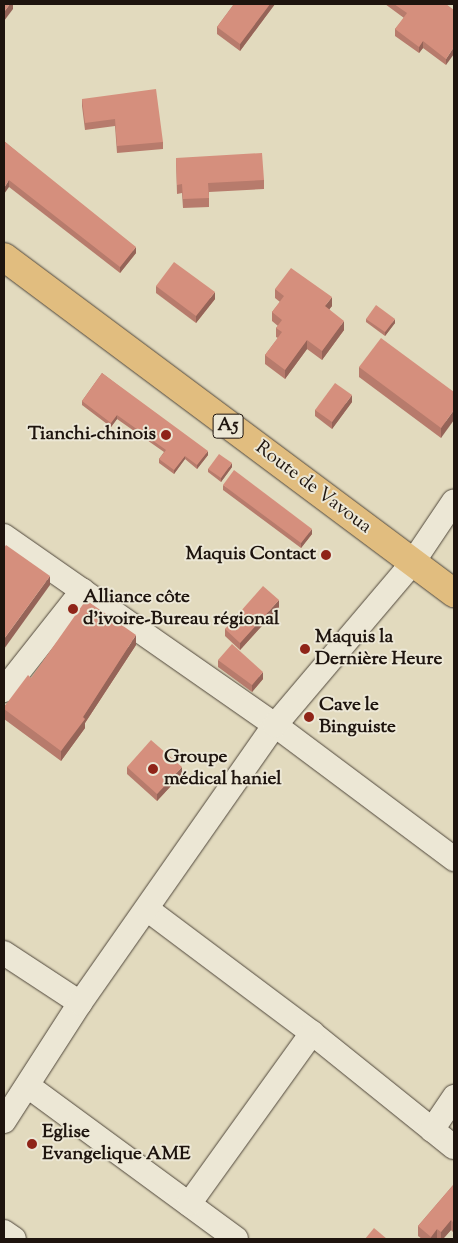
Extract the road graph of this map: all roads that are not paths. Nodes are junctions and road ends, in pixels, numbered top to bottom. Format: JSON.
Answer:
{"nodes":[{"id":1,"x":4,"y":257,"type":"edge"},
{"id":2,"x":454,"y":502,"type":"edge"},
{"id":3,"x":4,"y":536,"type":"edge"},
{"id":4,"x":413,"y":562,"type":"junction"},
{"id":5,"x":83,"y":590,"type":"junction"},
{"id":6,"x":454,"y":593,"type":"edge"},
{"id":7,"x":4,"y":690,"type":"edge"},
{"id":8,"x":275,"y":725,"type":"junction"},
{"id":9,"x":454,"y":859,"type":"edge"},
{"id":10,"x":147,"y":909,"type":"junction"},
{"id":11,"x":4,"y":953,"type":"edge"},
{"id":12,"x":80,"y":1003,"type":"junction"},
{"id":13,"x":312,"y":1033,"type":"junction"},
{"id":14,"x":28,"y":1086,"type":"junction"},
{"id":15,"x":454,"y":1097,"type":"edge"},
{"id":16,"x":4,"y":1121,"type":"edge"},
{"id":17,"x":432,"y":1130,"type":"junction"},
{"id":18,"x":454,"y":1147,"type":"edge"},
{"id":19,"x":189,"y":1204,"type":"junction"},
{"id":20,"x":4,"y":1232,"type":"edge"},
{"id":21,"x":14,"y":1239,"type":"edge"},
{"id":22,"x":236,"y":1239,"type":"edge"}],
"edges":[{"from":1,"to":4,"type":"main road","name":"Route de Vavoua","number":"A5"},
{"from":2,"to":4,"type":"street"},
{"from":3,"to":5,"type":"street"},
{"from":4,"to":6,"type":"main road","name":"Route de Vavoua","number":"A5"},
{"from":4,"to":8,"type":"street"},
{"from":5,"to":7,"type":"street"},
{"from":5,"to":8,"type":"street"},
{"from":8,"to":9,"type":"street"},
{"from":8,"to":10,"type":"street"},
{"from":10,"to":12,"type":"street"},
{"from":10,"to":13,"type":"street"},
{"from":11,"to":12,"type":"street"},
{"from":12,"to":14,"type":"street"},
{"from":13,"to":17,"type":"street"},
{"from":13,"to":19,"type":"street"},
{"from":14,"to":16,"type":"street"},
{"from":14,"to":19,"type":"street"},
{"from":15,"to":17,"type":"street"},
{"from":17,"to":18,"type":"street"},
{"from":19,"to":22,"type":"street"},
{"from":20,"to":21,"type":"street"}]}
